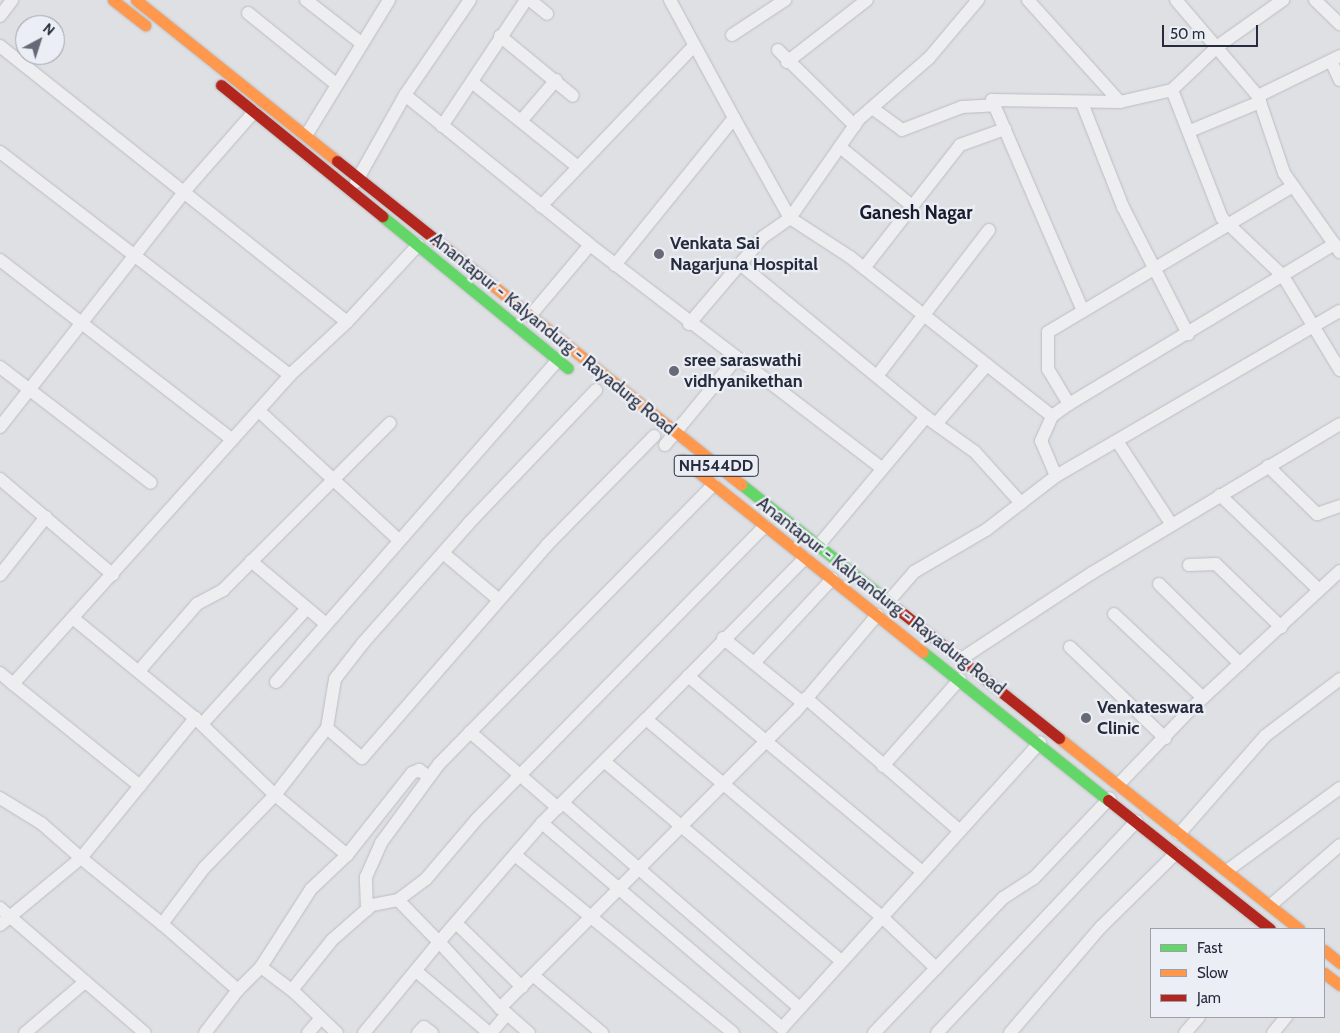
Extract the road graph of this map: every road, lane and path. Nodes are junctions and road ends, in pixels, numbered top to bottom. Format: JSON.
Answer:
{"nodes":[{"id":1,"x":12,"y":0,"type":"edge"},
{"id":2,"x":113,"y":0,"type":"edge"},
{"id":3,"x":136,"y":0,"type":"edge"},
{"id":4,"x":306,"y":0,"type":"edge"},
{"id":5,"x":470,"y":0,"type":"edge"},
{"id":6,"x":526,"y":0,"type":"edge"},
{"id":7,"x":530,"y":0,"type":"edge"},
{"id":8,"x":670,"y":0,"type":"edge"},
{"id":9,"x":785,"y":0,"type":"edge"},
{"id":10,"x":978,"y":0,"type":"edge"},
{"id":11,"x":1028,"y":0,"type":"edge"},
{"id":12,"x":1176,"y":0,"type":"edge"},
{"id":13,"x":1283,"y":0,"type":"edge"},
{"id":14,"x":1315,"y":0,"type":"edge"},
{"id":15,"x":863,"y":1,"type":"edge"},
{"id":16,"x":384,"y":2,"type":"edge"},
{"id":17,"x":248,"y":13,"type":"dead end"},
{"id":18,"x":547,"y":14,"type":"dead end"},
{"id":19,"x":0,"y":16,"type":"edge"},
{"id":20,"x":1340,"y":24,"type":"edge"},
{"id":21,"x":732,"y":35,"type":"dead end"},
{"id":22,"x":500,"y":36,"type":"junction"},
{"id":23,"x":361,"y":43,"type":"junction"},
{"id":24,"x":0,"y":46,"type":"edge"},
{"id":25,"x":694,"y":46,"type":"junction"},
{"id":26,"x":1218,"y":46,"type":"junction"},
{"id":27,"x":778,"y":50,"type":"dead end"},
{"id":28,"x":1335,"y":59,"type":"edge"},
{"id":29,"x":787,"y":62,"type":"junction"},
{"id":30,"x":556,"y":80,"type":"junction"},
{"id":31,"x":1340,"y":80,"type":"edge"},
{"id":32,"x":473,"y":83,"type":"junction"},
{"id":33,"x":336,"y":84,"type":"junction"},
{"id":34,"x":1172,"y":90,"type":"junction"},
{"id":35,"x":405,"y":95,"type":"junction"},
{"id":36,"x":573,"y":96,"type":"dead end"},
{"id":37,"x":1259,"y":99,"type":"junction"},
{"id":38,"x":1120,"y":102,"type":"junction"},
{"id":39,"x":1082,"y":103,"type":"junction"},
{"id":40,"x":994,"y":105,"type":"junction"},
{"id":41,"x":872,"y":108,"type":"junction"},
{"id":42,"x":254,"y":112,"type":"junction"},
{"id":43,"x":734,"y":118,"type":"junction"},
{"id":44,"x":521,"y":121,"type":"junction"},
{"id":45,"x":442,"y":126,"type":"junction"},
{"id":46,"x":855,"y":126,"type":"junction"},
{"id":47,"x":1005,"y":129,"type":"junction"},
{"id":48,"x":1190,"y":131,"type":"junction"},
{"id":49,"x":307,"y":134,"type":"junction"},
{"id":50,"x":840,"y":147,"type":"junction"},
{"id":51,"x":0,"y":152,"type":"edge"},
{"id":52,"x":578,"y":167,"type":"junction"},
{"id":53,"x":360,"y":176,"type":"junction"},
{"id":54,"x":1294,"y":186,"type":"junction"},
{"id":55,"x":350,"y":190,"type":"junction"},
{"id":56,"x":184,"y":192,"type":"junction"},
{"id":57,"x":541,"y":206,"type":"junction"},
{"id":58,"x":912,"y":206,"type":"junction"},
{"id":59,"x":790,"y":218,"type":"junction"},
{"id":60,"x":1227,"y":224,"type":"junction"},
{"id":61,"x":989,"y":230,"type":"dead end"},
{"id":62,"x":590,"y":245,"type":"junction"},
{"id":63,"x":418,"y":246,"type":"junction"},
{"id":64,"x":1337,"y":248,"type":"edge"},
{"id":65,"x":135,"y":256,"type":"junction"},
{"id":66,"x":0,"y":260,"type":"edge"},
{"id":67,"x":740,"y":264,"type":"junction"},
{"id":68,"x":615,"y":265,"type":"junction"},
{"id":69,"x":864,"y":268,"type":"junction"},
{"id":70,"x":1154,"y":268,"type":"junction"},
{"id":71,"x":1283,"y":276,"type":"junction"},
{"id":72,"x":1340,"y":310,"type":"edge"},
{"id":73,"x":1083,"y":311,"type":"junction"},
{"id":74,"x":530,"y":316,"type":"junction"},
{"id":75,"x":924,"y":316,"type":"junction"},
{"id":76,"x":347,"y":322,"type":"junction"},
{"id":77,"x":690,"y":324,"type":"junction"},
{"id":78,"x":82,"y":325,"type":"junction"},
{"id":79,"x":1312,"y":328,"type":"junction"},
{"id":80,"x":1188,"y":334,"type":"junction"},
{"id":81,"x":558,"y":360,"type":"junction"},
{"id":82,"x":736,"y":360,"type":"junction"},
{"id":83,"x":987,"y":365,"type":"junction"},
{"id":84,"x":0,"y":367,"type":"edge"},
{"id":85,"x":1340,"y":370,"type":"edge"},
{"id":86,"x":290,"y":375,"type":"junction"},
{"id":87,"x":878,"y":376,"type":"junction"},
{"id":88,"x":589,"y":384,"type":"junction"},
{"id":89,"x":30,"y":390,"type":"junction"},
{"id":90,"x":610,"y":401,"type":"dead end"},
{"id":91,"x":1069,"y":404,"type":"junction"},
{"id":92,"x":258,"y":411,"type":"junction"},
{"id":93,"x":1052,"y":416,"type":"junction"},
{"id":94,"x":931,"y":420,"type":"junction"},
{"id":95,"x":390,"y":423,"type":"dead end"},
{"id":96,"x":1340,"y":424,"type":"edge"},
{"id":97,"x":0,"y":427,"type":"edge"},
{"id":98,"x":650,"y":434,"type":"joint"},
{"id":99,"x":675,"y":434,"type":"junction"},
{"id":100,"x":232,"y":439,"type":"junction"},
{"id":101,"x":1117,"y":441,"type":"junction"},
{"id":102,"x":665,"y":446,"type":"junction"},
{"id":103,"x":1268,"y":466,"type":"junction"},
{"id":104,"x":882,"y":468,"type":"junction"},
{"id":105,"x":1056,"y":476,"type":"junction"},
{"id":106,"x":0,"y":478,"type":"edge"},
{"id":107,"x":332,"y":481,"type":"junction"},
{"id":108,"x":151,"y":483,"type":"dead end"},
{"id":109,"x":714,"y":484,"type":"junction"},
{"id":110,"x":1220,"y":495,"type":"junction"},
{"id":111,"x":1021,"y":503,"type":"junction"},
{"id":112,"x":1340,"y":506,"type":"edge"},
{"id":113,"x":46,"y":517,"type":"junction"},
{"id":114,"x":1172,"y":524,"type":"junction"},
{"id":115,"x":765,"y":526,"type":"junction"},
{"id":116,"x":399,"y":540,"type":"junction"},
{"id":117,"x":818,"y":546,"type":"junction"},
{"id":118,"x":443,"y":552,"type":"junction"},
{"id":119,"x":805,"y":558,"type":"junction"},
{"id":120,"x":251,"y":561,"type":"junction"},
{"id":121,"x":1189,"y":565,"type":"dead end"},
{"id":122,"x":1340,"y":571,"type":"edge"},
{"id":123,"x":113,"y":575,"type":"junction"},
{"id":124,"x":0,"y":576,"type":"edge"},
{"id":125,"x":832,"y":579,"type":"junction"},
{"id":126,"x":1159,"y":584,"type":"dead end"},
{"id":127,"x":1319,"y":590,"type":"junction"},
{"id":128,"x":498,"y":599,"type":"junction"},
{"id":129,"x":888,"y":602,"type":"junction"},
{"id":130,"x":307,"y":608,"type":"junction"},
{"id":131,"x":877,"y":614,"type":"junction"},
{"id":132,"x":1114,"y":614,"type":"dead end"},
{"id":133,"x":74,"y":619,"type":"junction"},
{"id":134,"x":325,"y":623,"type":"junction"},
{"id":135,"x":1281,"y":627,"type":"junction"},
{"id":136,"x":723,"y":638,"type":"junction"},
{"id":137,"x":1070,"y":647,"type":"dead end"},
{"id":138,"x":960,"y":659,"type":"junction"},
{"id":139,"x":754,"y":663,"type":"junction"},
{"id":140,"x":1240,"y":664,"type":"junction"},
{"id":141,"x":139,"y":671,"type":"junction"},
{"id":142,"x":0,"y":673,"type":"edge"},
{"id":143,"x":688,"y":676,"type":"junction"},
{"id":144,"x":960,"y":680,"type":"junction"},
{"id":145,"x":1340,"y":680,"type":"edge"},
{"id":146,"x":276,"y":682,"type":"dead end"},
{"id":147,"x":13,"y":684,"type":"junction"},
{"id":148,"x":1203,"y":698,"type":"junction"},
{"id":149,"x":804,"y":701,"type":"junction"},
{"id":150,"x":646,"y":719,"type":"junction"},
{"id":151,"x":198,"y":721,"type":"junction"},
{"id":152,"x":327,"y":728,"type":"junction"},
{"id":153,"x":470,"y":732,"type":"junction"},
{"id":154,"x":1165,"y":738,"type":"junction"},
{"id":155,"x":765,"y":742,"type":"junction"},
{"id":156,"x":1040,"y":742,"type":"junction"},
{"id":157,"x":605,"y":762,"type":"junction"},
{"id":158,"x":883,"y":766,"type":"junction"},
{"id":159,"x":522,"y":775,"type":"junction"},
{"id":160,"x":430,"y":776,"type":"junction"},
{"id":161,"x":1118,"y":784,"type":"junction"},
{"id":162,"x":721,"y":785,"type":"junction"},
{"id":163,"x":140,"y":786,"type":"junction"},
{"id":164,"x":1340,"y":788,"type":"edge"},
{"id":165,"x":275,"y":795,"type":"junction"},
{"id":166,"x":0,"y":798,"type":"edge"},
{"id":167,"x":1110,"y":798,"type":"junction"},
{"id":168,"x":560,"y":805,"type":"junction"},
{"id":169,"x":1137,"y":821,"type":"junction"},
{"id":170,"x":542,"y":824,"type":"junction"},
{"id":171,"x":680,"y":826,"type":"junction"},
{"id":172,"x":958,"y":829,"type":"junction"},
{"id":173,"x":1179,"y":834,"type":"junction"},
{"id":174,"x":1340,"y":845,"type":"edge"},
{"id":175,"x":1176,"y":853,"type":"junction"},
{"id":176,"x":347,"y":855,"type":"junction"},
{"id":177,"x":515,"y":855,"type":"junction"},
{"id":178,"x":81,"y":858,"type":"junction"},
{"id":179,"x":640,"y":869,"type":"junction"},
{"id":180,"x":1228,"y":870,"type":"junction"},
{"id":181,"x":921,"y":871,"type":"junction"},
{"id":182,"x":618,"y":892,"type":"junction"},
{"id":183,"x":398,"y":900,"type":"junction"},
{"id":184,"x":1271,"y":905,"type":"junction"},
{"id":185,"x":367,"y":910,"type":"junction"},
{"id":186,"x":3,"y":916,"type":"edge"},
{"id":187,"x":881,"y":916,"type":"junction"},
{"id":188,"x":594,"y":918,"type":"junction"},
{"id":189,"x":456,"y":922,"type":"junction"},
{"id":190,"x":162,"y":924,"type":"junction"},
{"id":191,"x":1269,"y":928,"type":"edge"},
{"id":192,"x":1298,"y":928,"type":"edge"},
{"id":193,"x":440,"y":942,"type":"junction"},
{"id":194,"x":1325,"y":951,"type":"edge"},
{"id":195,"x":841,"y":961,"type":"junction"},
{"id":196,"x":1340,"y":963,"type":"edge"},
{"id":197,"x":261,"y":967,"type":"junction"},
{"id":198,"x":936,"y":968,"type":"junction"},
{"id":199,"x":416,"y":971,"type":"junction"},
{"id":200,"x":1325,"y":974,"type":"edge"},
{"id":201,"x":534,"y":976,"type":"junction"},
{"id":202,"x":85,"y":982,"type":"junction"},
{"id":203,"x":1340,"y":985,"type":"edge"},
{"id":204,"x":522,"y":987,"type":"junction"},
{"id":205,"x":238,"y":990,"type":"junction"},
{"id":206,"x":292,"y":990,"type":"junction"},
{"id":207,"x":800,"y":1008,"type":"junction"},
{"id":208,"x":504,"y":1011,"type":"junction"},
{"id":209,"x":321,"y":1018,"type":"junction"},
{"id":210,"x":1198,"y":1018,"type":"edge"},
{"id":211,"x":1285,"y":1018,"type":"edge"},
{"id":212,"x":780,"y":1031,"type":"edge"},
{"id":213,"x":25,"y":1033,"type":"edge"},
{"id":214,"x":144,"y":1033,"type":"edge"},
{"id":215,"x":205,"y":1033,"type":"edge"},
{"id":216,"x":308,"y":1033,"type":"edge"},
{"id":217,"x":337,"y":1033,"type":"edge"},
{"id":218,"x":364,"y":1033,"type":"edge"},
{"id":219,"x":418,"y":1033,"type":"edge"},
{"id":220,"x":432,"y":1033,"type":"edge"},
{"id":221,"x":490,"y":1033,"type":"edge"},
{"id":222,"x":529,"y":1033,"type":"edge"},
{"id":223,"x":602,"y":1033,"type":"edge"},
{"id":224,"x":733,"y":1033,"type":"edge"},
{"id":225,"x":874,"y":1033,"type":"edge"},
{"id":226,"x":937,"y":1033,"type":"edge"},
{"id":227,"x":1010,"y":1033,"type":"edge"},
{"id":228,"x":1185,"y":1033,"type":"edge"},
{"id":229,"x":1273,"y":1033,"type":"edge"}],
"edges":[{"from":1,"to":19,"type":"street"},
{"from":2,"to":42,"type":"highway","name":"Anantapur - Kalyandurg - Rayadurg Road"},
{"from":3,"to":49,"type":"highway","name":"Anantapur - Kalyandurg - Rayadurg Road","number":"NH544DD"},
{"from":4,"to":23,"type":"street"},
{"from":5,"to":35,"type":"street"},
{"from":6,"to":22,"type":"street"},
{"from":7,"to":18,"type":"street"},
{"from":8,"to":25,"type":"street"},
{"from":9,"to":21,"type":"street"},
{"from":10,"to":41,"type":"street"},
{"from":11,"to":38,"type":"street"},
{"from":12,"to":26,"type":"street"},
{"from":13,"to":26,"type":"street"},
{"from":14,"to":20,"type":"street"},
{"from":15,"to":29,"type":"street"},
{"from":16,"to":23,"type":"street"},
{"from":17,"to":33,"type":"street"},
{"from":22,"to":30,"type":"street"},
{"from":22,"to":32,"type":"street"},
{"from":23,"to":33,"type":"street"},
{"from":24,"to":56,"type":"street"},
{"from":25,"to":43,"type":"street"},
{"from":25,"to":52,"type":"street"},
{"from":26,"to":34,"type":"street"},
{"from":26,"to":37,"type":"street"},
{"from":27,"to":29,"type":"street"},
{"from":28,"to":31,"type":"street"},
{"from":28,"to":37,"type":"street"},
{"from":29,"to":46,"type":"street"},
{"from":30,"to":36,"type":"street"},
{"from":30,"to":44,"type":"street"},
{"from":32,"to":44,"type":"street"},
{"from":32,"to":45,"type":"street"},
{"from":33,"to":49,"type":"street"},
{"from":34,"to":38,"type":"street"},
{"from":34,"to":48,"type":"street"},
{"from":35,"to":45,"type":"street"},
{"from":35,"to":53,"type":"street"},
{"from":37,"to":48,"type":"street"},
{"from":37,"to":54,"type":"street"},
{"from":38,"to":39,"type":"street"},
{"from":39,"to":40,"type":"street"},
{"from":39,"to":70,"type":"street"},
{"from":40,"to":41,"type":"street"},
{"from":40,"to":47,"type":"street"},
{"from":41,"to":46,"type":"street"},
{"from":42,"to":55,"type":"highway","name":"Anantapur - Kalyandurg - Rayadurg Road"},
{"from":42,"to":56,"type":"street"},
{"from":43,"to":59,"type":"street"},
{"from":43,"to":68,"type":"street"},
{"from":44,"to":52,"type":"street"},
{"from":45,"to":57,"type":"street"},
{"from":46,"to":50,"type":"street"},
{"from":47,"to":58,"type":"street"},
{"from":47,"to":73,"type":"street"},
{"from":48,"to":60,"type":"street"},
{"from":49,"to":53,"type":"highway","name":"Anantapur - Kalyandurg - Rayadurg Road","number":"NH544DD"},
{"from":50,"to":58,"type":"street"},
{"from":50,"to":59,"type":"street"},
{"from":51,"to":65,"type":"street"},
{"from":52,"to":57,"type":"street"},
{"from":53,"to":55,"type":"street"},
{"from":53,"to":74,"type":"highway","name":"Anantapur - Kalyandurg - Rayadurg Road","number":"NH544DD"},
{"from":54,"to":60,"type":"street"},
{"from":54,"to":64,"type":"street"},
{"from":55,"to":63,"type":"highway","name":"Anantapur - Kalyandurg - Rayadurg Road"},
{"from":56,"to":65,"type":"street"},
{"from":56,"to":76,"type":"street"},
{"from":57,"to":62,"type":"street"},
{"from":58,"to":69,"type":"street"},
{"from":59,"to":67,"type":"street"},
{"from":59,"to":69,"type":"street"},
{"from":60,"to":70,"type":"street"},
{"from":60,"to":71,"type":"street"},
{"from":61,"to":75,"type":"street"},
{"from":62,"to":68,"type":"street"},
{"from":62,"to":74,"type":"street"},
{"from":63,"to":76,"type":"street"},
{"from":63,"to":81,"type":"highway","name":"Anantapur - Kalyandurg - Rayadurg Road"},
{"from":64,"to":71,"type":"street"},
{"from":65,"to":78,"type":"street"},
{"from":65,"to":86,"type":"street"},
{"from":66,"to":78,"type":"street"},
{"from":67,"to":77,"type":"street"},
{"from":67,"to":87,"type":"street"},
{"from":68,"to":77,"type":"street"},
{"from":69,"to":75,"type":"street"},
{"from":70,"to":73,"type":"street"},
{"from":70,"to":80,"type":"street"},
{"from":71,"to":79,"type":"street"},
{"from":71,"to":80,"type":"street"},
{"from":72,"to":79,"type":"street"},
{"from":73,"to":91,"type":"street"},
{"from":74,"to":99,"type":"highway","name":"Anantapur - Kalyandurg - Rayadurg Road","number":"NH544DD"},
{"from":75,"to":83,"type":"street"},
{"from":75,"to":87,"type":"street"},
{"from":76,"to":86,"type":"street"},
{"from":77,"to":82,"type":"street"},
{"from":78,"to":89,"type":"street"},
{"from":78,"to":100,"type":"street"},
{"from":79,"to":85,"type":"street"},
{"from":79,"to":101,"type":"street"},
{"from":80,"to":91,"type":"street"},
{"from":81,"to":88,"type":"highway","name":"Anantapur - Kalyandurg - Rayadurg Road"},
{"from":81,"to":116,"type":"street"},
{"from":82,"to":99,"type":"street"},
{"from":82,"to":104,"type":"street"},
{"from":83,"to":93,"type":"street"},
{"from":83,"to":94,"type":"street"},
{"from":84,"to":89,"type":"street"},
{"from":86,"to":92,"type":"street"},
{"from":87,"to":94,"type":"street"},
{"from":88,"to":90,"type":"highway","name":"Anantapur - Kalyandurg - Rayadurg Road"},
{"from":88,"to":118,"type":"street"},
{"from":89,"to":97,"type":"street"},
{"from":89,"to":108,"type":"street"},
{"from":91,"to":93,"type":"street"},
{"from":92,"to":100,"type":"street"},
{"from":92,"to":107,"type":"street"},
{"from":93,"to":105,"type":"street"},
{"from":94,"to":104,"type":"street"},
{"from":94,"to":111,"type":"street"},
{"from":95,"to":107,"type":"street"},
{"from":96,"to":103,"type":"street"},
{"from":98,"to":102,"type":"highway","name":"Anantapur - Kalyandurg - Rayadurg Road","number":"NH544DD"},
{"from":98,"to":128,"type":"street"},
{"from":99,"to":102,"type":"street"},
{"from":99,"to":117,"type":"highway","name":"Anantapur - Kalyandurg - Rayadurg Road","number":"NH544DD"},
{"from":100,"to":123,"type":"street"},
{"from":101,"to":105,"type":"street"},
{"from":101,"to":114,"type":"street"},
{"from":102,"to":109,"type":"highway","name":"Anantapur - Kalyandurg - Rayadurg Road","number":"NH544DD"},
{"from":103,"to":110,"type":"street"},
{"from":103,"to":112,"type":"street"},
{"from":104,"to":117,"type":"street"},
{"from":105,"to":111,"type":"street"},
{"from":106,"to":113,"type":"street"},
{"from":107,"to":116,"type":"street"},
{"from":107,"to":120,"type":"street"},
{"from":109,"to":115,"type":"highway","name":"Anantapur - Kalyandurg - Rayadurg Road","number":"NH544DD"},
{"from":109,"to":153,"type":"street"},
{"from":110,"to":114,"type":"street"},
{"from":110,"to":127,"type":"street"},
{"from":111,"to":129,"type":"street"},
{"from":113,"to":123,"type":"street"},
{"from":113,"to":124,"type":"street"},
{"from":114,"to":138,"type":"street"},
{"from":115,"to":119,"type":"highway","name":"Anantapur - Kalyandurg - Rayadurg Road","number":"NH544DD"},
{"from":115,"to":159,"type":"street"},
{"from":116,"to":134,"type":"street"},
{"from":117,"to":129,"type":"highway","name":"Anantapur - Kalyandurg - Rayadurg Road","number":"NH544DD"},
{"from":118,"to":128,"type":"street"},
{"from":118,"to":152,"type":"street"},
{"from":119,"to":125,"type":"highway","name":"Anantapur - Kalyandurg - Rayadurg Road","number":"NH544DD"},
{"from":119,"to":136,"type":"street"},
{"from":120,"to":130,"type":"street"},
{"from":120,"to":141,"type":"street"},
{"from":121,"to":135,"type":"street"},
{"from":122,"to":127,"type":"street"},
{"from":123,"to":133,"type":"street"},
{"from":125,"to":131,"type":"highway","name":"Anantapur - Kalyandurg - Rayadurg Road","number":"NH544DD"},
{"from":125,"to":139,"type":"street"},
{"from":126,"to":140,"type":"street"},
{"from":127,"to":135,"type":"street"},
{"from":128,"to":152,"type":"street"},
{"from":129,"to":138,"type":"highway","name":"Anantapur - Kalyandurg - Rayadurg Road","number":"NH544DD"},
{"from":130,"to":134,"type":"street"},
{"from":130,"to":151,"type":"street"},
{"from":131,"to":144,"type":"highway","name":"Anantapur - Kalyandurg - Rayadurg Road","number":"NH544DD"},
{"from":131,"to":149,"type":"street"},
{"from":132,"to":148,"type":"street"},
{"from":133,"to":141,"type":"street"},
{"from":133,"to":147,"type":"street"},
{"from":134,"to":146,"type":"street"},
{"from":135,"to":140,"type":"street"},
{"from":136,"to":139,"type":"street"},
{"from":136,"to":143,"type":"street"},
{"from":137,"to":154,"type":"street"},
{"from":138,"to":161,"type":"highway","name":"Anantapur - Kalyandurg - Rayadurg Road","number":"NH544DD"},
{"from":139,"to":149,"type":"street"},
{"from":140,"to":148,"type":"street"},
{"from":141,"to":151,"type":"street"},
{"from":142,"to":147,"type":"street"},
{"from":143,"to":150,"type":"street"},
{"from":143,"to":155,"type":"street"},
{"from":144,"to":156,"type":"highway","name":"Anantapur - Kalyandurg - Rayadurg Road","number":"NH544DD"},
{"from":144,"to":158,"type":"street"},
{"from":145,"to":173,"type":"street"},
{"from":147,"to":163,"type":"street"},
{"from":148,"to":154,"type":"street"},
{"from":149,"to":155,"type":"street"},
{"from":149,"to":158,"type":"street"},
{"from":150,"to":157,"type":"street"},
{"from":150,"to":162,"type":"street"},
{"from":151,"to":163,"type":"street"},
{"from":151,"to":165,"type":"street"},
{"from":152,"to":165,"type":"street"},
{"from":153,"to":159,"type":"street"},
{"from":153,"to":160,"type":"street"},
{"from":154,"to":161,"type":"street"},
{"from":155,"to":162,"type":"street"},
{"from":155,"to":181,"type":"street"},
{"from":156,"to":167,"type":"highway","name":"Anantapur - Kalyandurg - Rayadurg Road","number":"NH544DD"},
{"from":156,"to":172,"type":"street"},
{"from":157,"to":168,"type":"street"},
{"from":157,"to":171,"type":"street"},
{"from":158,"to":172,"type":"street"},
{"from":159,"to":168,"type":"street"},
{"from":159,"to":183,"type":"street"},
{"from":160,"to":176,"type":"street"},
{"from":160,"to":185,"type":"street"},
{"from":161,"to":173,"type":"highway","name":"Anantapur - Kalyandurg - Rayadurg Road","number":"NH544DD"},
{"from":162,"to":171,"type":"street"},
{"from":162,"to":187,"type":"street"},
{"from":163,"to":178,"type":"street"},
{"from":164,"to":180,"type":"street"},
{"from":165,"to":176,"type":"street"},
{"from":165,"to":190,"type":"street"},
{"from":166,"to":178,"type":"street"},
{"from":167,"to":169,"type":"highway","name":"Anantapur - Kalyandurg - Rayadurg Road","number":"NH544DD"},
{"from":167,"to":198,"type":"street"},
{"from":168,"to":170,"type":"street"},
{"from":168,"to":179,"type":"street"},
{"from":169,"to":175,"type":"highway","name":"Anantapur - Kalyandurg - Rayadurg Road","number":"NH544DD"},
{"from":169,"to":226,"type":"street"},
{"from":170,"to":177,"type":"street"},
{"from":170,"to":182,"type":"street"},
{"from":171,"to":179,"type":"street"},
{"from":171,"to":195,"type":"street"},
{"from":172,"to":181,"type":"street"},
{"from":173,"to":180,"type":"highway","name":"Anantapur - Kalyandurg - Rayadurg Road","number":"NH544DD"},
{"from":174,"to":184,"type":"street"},
{"from":175,"to":191,"type":"highway","name":"Anantapur - Kalyandurg - Rayadurg Road","number":"NH544DD"},
{"from":175,"to":227,"type":"street"},
{"from":176,"to":197,"type":"street"},
{"from":177,"to":188,"type":"street"},
{"from":177,"to":189,"type":"street"},
{"from":178,"to":186,"type":"street"},
{"from":178,"to":190,"type":"street"},
{"from":179,"to":182,"type":"street"},
{"from":179,"to":207,"type":"street"},
{"from":180,"to":184,"type":"highway","name":"Anantapur - Kalyandurg - Rayadurg Road","number":"NH544DD"},
{"from":181,"to":187,"type":"street"},
{"from":182,"to":188,"type":"street"},
{"from":182,"to":212,"type":"street"},
{"from":183,"to":185,"type":"street"},
{"from":183,"to":193,"type":"street"},
{"from":184,"to":192,"type":"highway","name":"Anantapur - Kalyandurg - Rayadurg Road","number":"NH544DD"},
{"from":185,"to":206,"type":"street"},
{"from":186,"to":202,"type":"street"},
{"from":187,"to":195,"type":"street"},
{"from":187,"to":198,"type":"street"},
{"from":188,"to":201,"type":"street"},
{"from":188,"to":224,"type":"street"},
{"from":189,"to":193,"type":"street"},
{"from":189,"to":204,"type":"street"},
{"from":190,"to":205,"type":"street"},
{"from":193,"to":199,"type":"street"},
{"from":193,"to":208,"type":"street"},
{"from":194,"to":196,"type":"highway"},
{"from":195,"to":207,"type":"street"},
{"from":197,"to":205,"type":"street"},
{"from":197,"to":206,"type":"street"},
{"from":198,"to":225,"type":"street"},
{"from":199,"to":218,"type":"street"},
{"from":199,"to":221,"type":"street"},
{"from":200,"to":203,"type":"highway"},
{"from":201,"to":204,"type":"street"},
{"from":201,"to":223,"type":"street"},
{"from":202,"to":213,"type":"street"},
{"from":202,"to":214,"type":"street"},
{"from":204,"to":208,"type":"street"},
{"from":205,"to":215,"type":"street"},
{"from":206,"to":209,"type":"street"},
{"from":207,"to":212,"type":"street"},
{"from":208,"to":221,"type":"street"},
{"from":208,"to":222,"type":"street"},
{"from":209,"to":216,"type":"street"},
{"from":209,"to":217,"type":"street"},
{"from":210,"to":228,"type":"street"},
{"from":211,"to":229,"type":"street"},
{"from":219,"to":220,"type":"street"}]}
